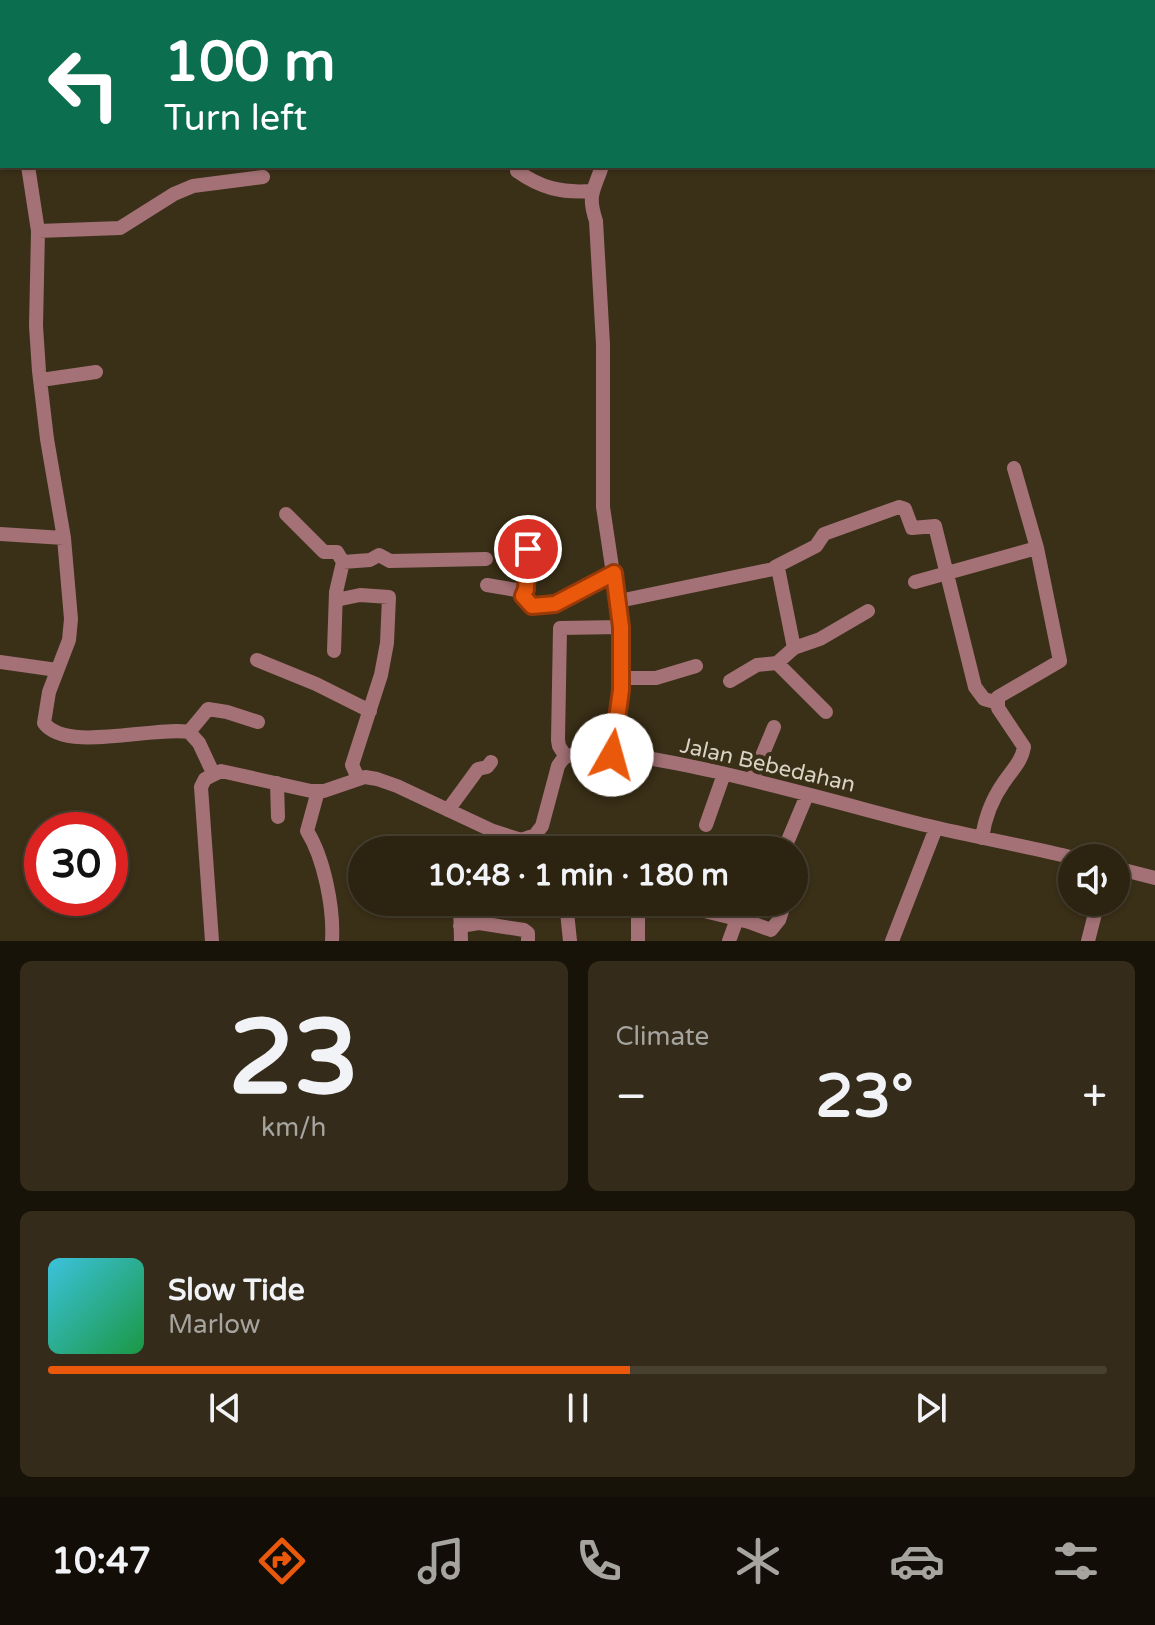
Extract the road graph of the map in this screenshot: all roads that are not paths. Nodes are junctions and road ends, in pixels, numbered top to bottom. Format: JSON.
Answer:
{"nodes":[{"id":1,"x":28,"y":168,"type":"edge"},
{"id":2,"x":601,"y":168,"type":"edge"},
{"id":3,"x":517,"y":171,"type":"dead end"},
{"id":4,"x":263,"y":177,"type":"dead end"},
{"id":5,"x":591,"y":191,"type":"junction"},
{"id":6,"x":38,"y":231,"type":"junction"},
{"id":7,"x":96,"y":372,"type":"dead end"},
{"id":8,"x":41,"y":380,"type":"junction"},
{"id":9,"x":1014,"y":468,"type":"dead end"},
{"id":10,"x":286,"y":514,"type":"dead end"},
{"id":11,"x":0,"y":534,"type":"edge"},
{"id":12,"x":64,"y":538,"type":"junction"},
{"id":13,"x":1037,"y":548,"type":"junction"},
{"id":14,"x":528,"y":549,"type":"dead end"},
{"id":15,"x":486,"y":559,"type":"dead end"},
{"id":16,"x":343,"y":562,"type":"junction"},
{"id":17,"x":775,"y":567,"type":"junction"},
{"id":18,"x":614,"y":573,"type":"junction"},
{"id":19,"x":948,"y":574,"type":"junction"},
{"id":20,"x":915,"y":582,"type":"dead end"},
{"id":21,"x":487,"y":585,"type":"dead end"},
{"id":22,"x":523,"y":596,"type":"junction"},
{"id":23,"x":336,"y":600,"type":"junction"},
{"id":24,"x":619,"y":601,"type":"junction"},
{"id":25,"x":868,"y":611,"type":"dead end"},
{"id":26,"x":621,"y":627,"type":"junction"},
{"id":27,"x":794,"y":648,"type":"junction"},
{"id":28,"x":334,"y":651,"type":"dead end"},
{"id":29,"x":257,"y":660,"type":"dead end"},
{"id":30,"x":0,"y":662,"type":"edge"},
{"id":31,"x":777,"y":663,"type":"junction"},
{"id":32,"x":696,"y":666,"type":"dead end"},
{"id":33,"x":57,"y":670,"type":"junction"},
{"id":34,"x":621,"y":678,"type":"junction"},
{"id":35,"x":730,"y":681,"type":"dead end"},
{"id":36,"x":998,"y":703,"type":"junction"},
{"id":37,"x":370,"y":711,"type":"junction"},
{"id":38,"x":826,"y":712,"type":"dead end"},
{"id":39,"x":258,"y":722,"type":"dead end"},
{"id":40,"x":774,"y":727,"type":"dead end"},
{"id":41,"x":189,"y":732,"type":"junction"},
{"id":42,"x":612,"y":755,"type":"junction"},
{"id":43,"x":566,"y":757,"type":"junction"},
{"id":44,"x":491,"y":762,"type":"dead end"},
{"id":45,"x":213,"y":773,"type":"junction"},
{"id":46,"x":724,"y":774,"type":"junction"},
{"id":47,"x":358,"y":778,"type":"junction"},
{"id":48,"x":752,"y":780,"type":"junction"},
{"id":49,"x":277,"y":783,"type":"junction"},
{"id":50,"x":318,"y":791,"type":"junction"},
{"id":51,"x":807,"y":795,"type":"junction"},
{"id":52,"x":448,"y":810,"type":"junction"},
{"id":53,"x":278,"y":817,"type":"dead end"},
{"id":54,"x":706,"y":825,"type":"dead end"},
{"id":55,"x":936,"y":828,"type":"junction"},
{"id":56,"x":790,"y":836,"type":"edge"},
{"id":57,"x":982,"y":838,"type":"junction"},
{"id":58,"x":1058,"y":854,"type":"edge"},
{"id":59,"x":1130,"y":872,"type":"edge"},
{"id":60,"x":1155,"y":878,"type":"edge"},
{"id":61,"x":567,"y":916,"type":"edge"},
{"id":62,"x":638,"y":916,"type":"edge"},
{"id":63,"x":725,"y":916,"type":"edge"},
{"id":64,"x":779,"y":916,"type":"edge"},
{"id":65,"x":1094,"y":916,"type":"edge"},
{"id":66,"x":737,"y":919,"type":"junction"},
{"id":67,"x":460,"y":934,"type":"edge"},
{"id":68,"x":212,"y":941,"type":"edge"},
{"id":69,"x":332,"y":941,"type":"edge"},
{"id":70,"x":528,"y":941,"type":"edge"},
{"id":71,"x":570,"y":941,"type":"edge"},
{"id":72,"x":638,"y":941,"type":"edge"},
{"id":73,"x":729,"y":941,"type":"edge"},
{"id":74,"x":892,"y":941,"type":"edge"},
{"id":75,"x":1088,"y":941,"type":"edge"}],
"edges":[{"from":1,"to":6,"type":"street"},
{"from":2,"to":5,"type":"street"},
{"from":3,"to":5,"type":"street"},
{"from":4,"to":6,"type":"street"},
{"from":5,"to":18,"type":"street"},
{"from":6,"to":8,"type":"street"},
{"from":7,"to":8,"type":"street"},
{"from":8,"to":12,"type":"street"},
{"from":9,"to":13,"type":"street"},
{"from":10,"to":16,"type":"street"},
{"from":11,"to":12,"type":"street"},
{"from":12,"to":33,"type":"street"},
{"from":13,"to":19,"type":"street"},
{"from":13,"to":36,"type":"street"},
{"from":14,"to":22,"type":"street"},
{"from":15,"to":16,"type":"street"},
{"from":16,"to":23,"type":"street"},
{"from":17,"to":19,"type":"street"},
{"from":17,"to":24,"type":"street"},
{"from":17,"to":27,"type":"street"},
{"from":18,"to":22,"type":"street"},
{"from":18,"to":24,"type":"street"},
{"from":19,"to":20,"type":"street"},
{"from":19,"to":36,"type":"street"},
{"from":21,"to":22,"type":"street"},
{"from":23,"to":28,"type":"street"},
{"from":23,"to":37,"type":"street"},
{"from":24,"to":26,"type":"street"},
{"from":25,"to":27,"type":"street"},
{"from":26,"to":34,"type":"street"},
{"from":26,"to":43,"type":"street"},
{"from":27,"to":31,"type":"street"},
{"from":29,"to":37,"type":"street"},
{"from":30,"to":33,"type":"street"},
{"from":31,"to":35,"type":"street"},
{"from":31,"to":38,"type":"street"},
{"from":32,"to":34,"type":"street"},
{"from":33,"to":41,"type":"street"},
{"from":34,"to":42,"type":"street"},
{"from":36,"to":57,"type":"street"},
{"from":37,"to":47,"type":"street"},
{"from":39,"to":41,"type":"street"},
{"from":40,"to":48,"type":"street"},
{"from":41,"to":45,"type":"street"},
{"from":42,"to":43,"type":"street","name":"Jalan Bebedahan"},
{"from":42,"to":46,"type":"street","name":"Jalan Bebedahan"},
{"from":43,"to":52,"type":"street"},
{"from":44,"to":52,"type":"street"},
{"from":45,"to":49,"type":"street"},
{"from":45,"to":68,"type":"street"},
{"from":46,"to":48,"type":"street","name":"Jalan Bebedahan"},
{"from":46,"to":54,"type":"street"},
{"from":47,"to":50,"type":"street"},
{"from":47,"to":52,"type":"street"},
{"from":48,"to":51,"type":"street","name":"Jalan Bebedahan"},
{"from":49,"to":50,"type":"street"},
{"from":49,"to":53,"type":"street"},
{"from":50,"to":69,"type":"street"},
{"from":51,"to":55,"type":"street","name":"Jalan Bebedahan"},
{"from":51,"to":56,"type":"street"},
{"from":55,"to":57,"type":"street","name":"Jalan Bebedahan"},
{"from":55,"to":74,"type":"street"},
{"from":57,"to":58,"type":"street","name":"Jalan Bebedahan"},
{"from":59,"to":60,"type":"street"},
{"from":61,"to":71,"type":"street"},
{"from":62,"to":72,"type":"street"},
{"from":63,"to":66,"type":"street"},
{"from":64,"to":66,"type":"street"},
{"from":65,"to":75,"type":"street"},
{"from":66,"to":73,"type":"street"},
{"from":67,"to":70,"type":"street"}]}
